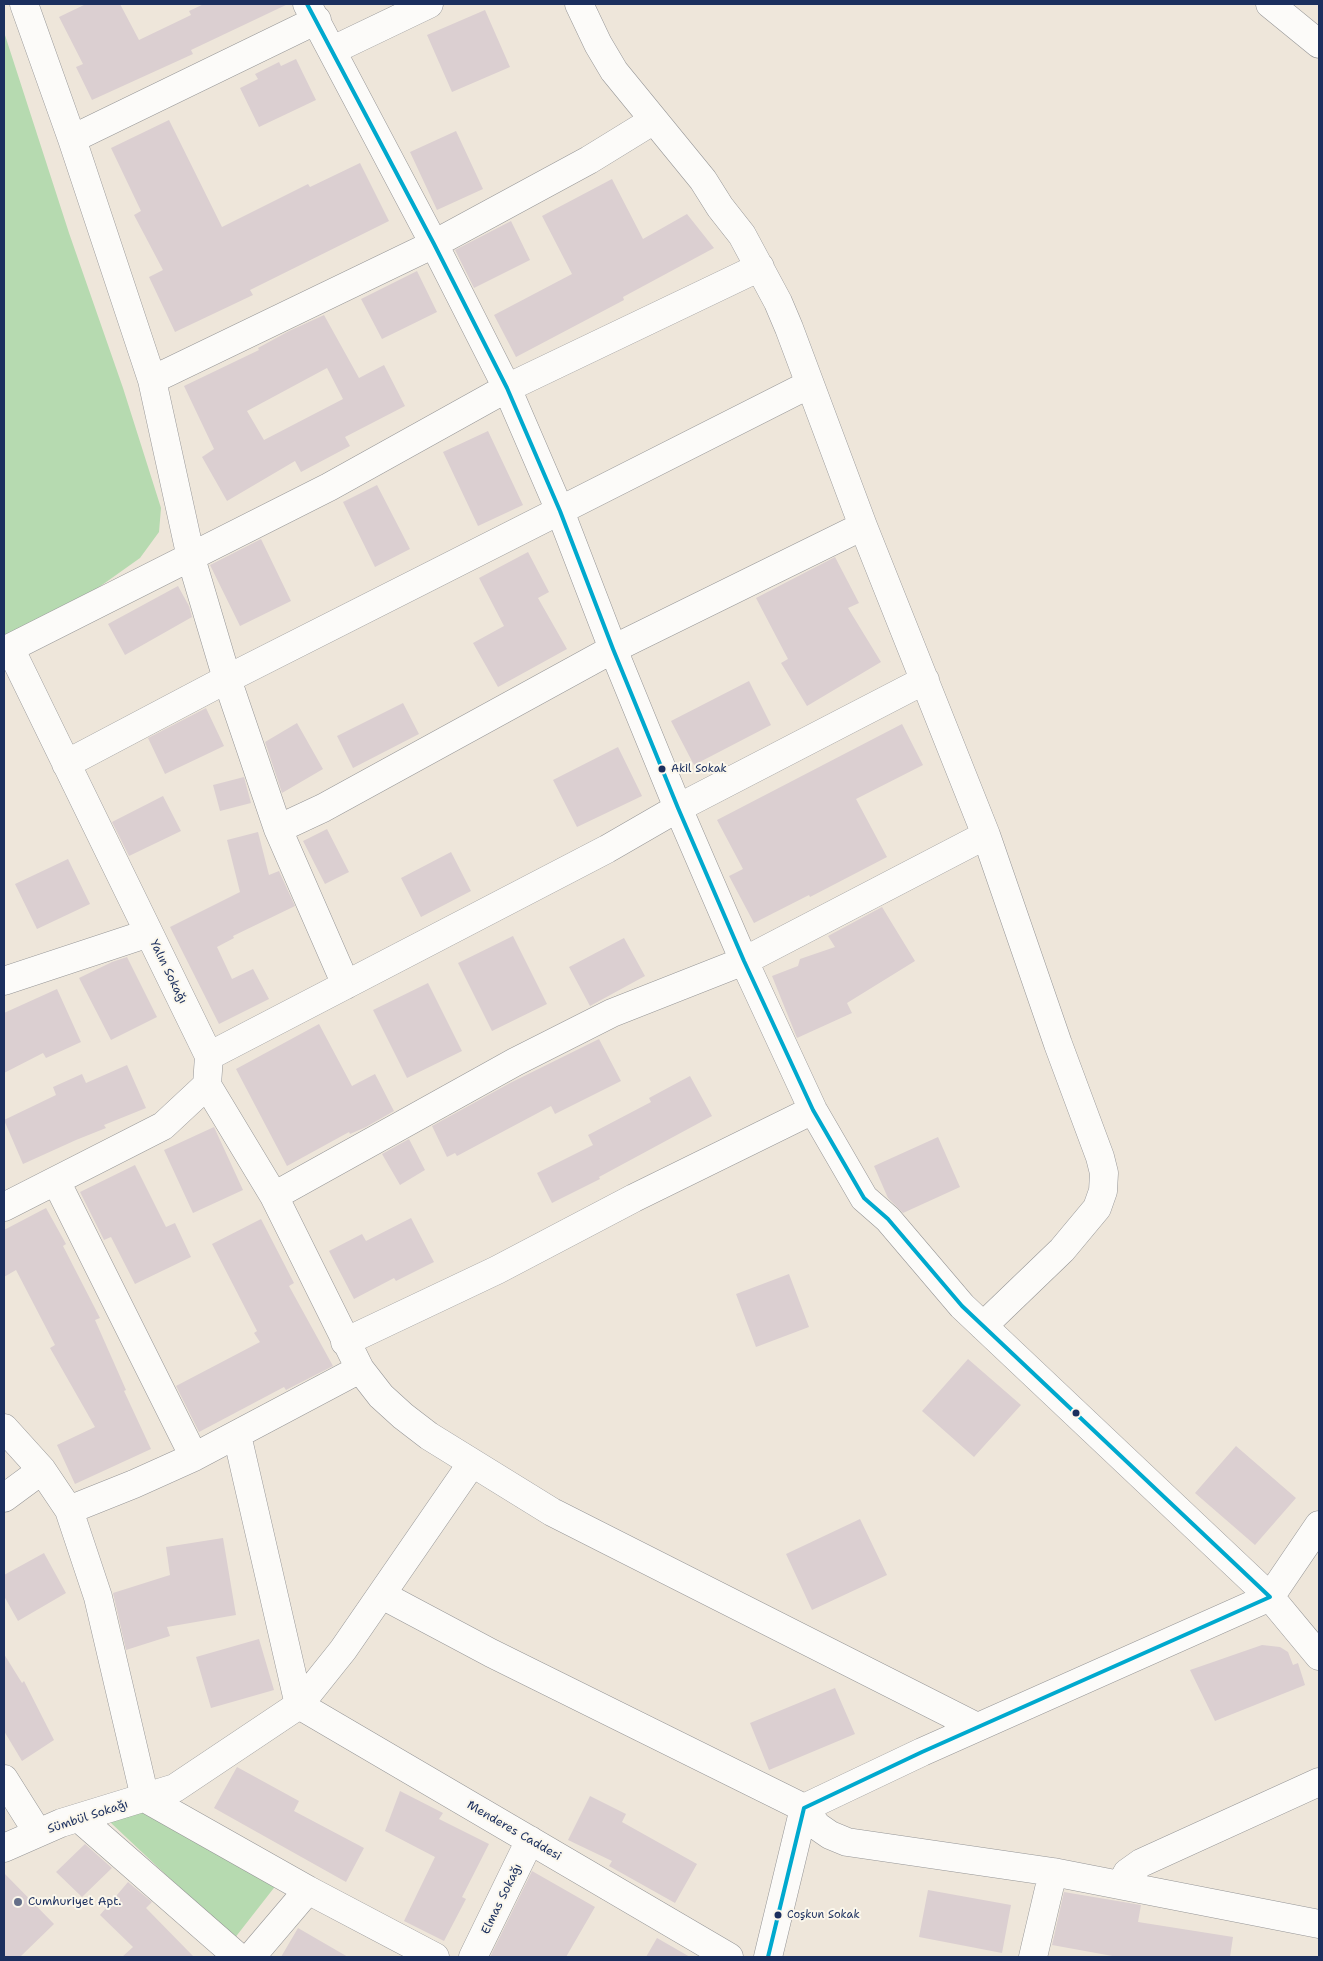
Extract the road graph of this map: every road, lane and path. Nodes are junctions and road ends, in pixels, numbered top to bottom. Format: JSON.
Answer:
{"nodes":[{"id":1,"x":429,"y":4,"type":"edge"},
{"id":2,"x":579,"y":4,"type":"edge"},
{"id":3,"x":1270,"y":4,"type":"edge"},
{"id":4,"x":30,"y":6,"type":"edge"},
{"id":5,"x":312,"y":12,"type":"edge"},
{"id":6,"x":1319,"y":44,"type":"edge"},
{"id":7,"x":333,"y":50,"type":"junction"},
{"id":8,"x":654,"y":120,"type":"junction"},
{"id":9,"x":72,"y":139,"type":"junction"},
{"id":10,"x":434,"y":244,"type":"junction"},
{"id":11,"x":760,"y":267,"type":"junction"},
{"id":12,"x":152,"y":380,"type":"junction"},
{"id":13,"x":810,"y":384,"type":"junction"},
{"id":14,"x":507,"y":388,"type":"junction"},
{"id":15,"x":560,"y":511,"type":"junction"},
{"id":16,"x":863,"y":526,"type":"junction"},
{"id":17,"x":191,"y":558,"type":"junction"},
{"id":18,"x":7,"y":649,"type":"edge"},
{"id":19,"x":613,"y":649,"type":"junction"},
{"id":20,"x":227,"y":679,"type":"junction"},
{"id":21,"x":925,"y":680,"type":"junction"},
{"id":22,"x":66,"y":764,"type":"junction"},
{"id":23,"x":678,"y":808,"type":"junction"},
{"id":24,"x":278,"y":829,"type":"junction"},
{"id":25,"x":986,"y":835,"type":"junction"},
{"id":26,"x":149,"y":932,"type":"junction"},
{"id":27,"x":744,"y":961,"type":"junction"},
{"id":28,"x":4,"y":981,"type":"edge"},
{"id":29,"x":346,"y":985,"type":"junction"},
{"id":30,"x":209,"y":1056,"type":"junction"},
{"id":31,"x":207,"y":1084,"type":"junction"},
{"id":32,"x":813,"y":1110,"type":"junction"},
{"id":33,"x":56,"y":1181,"type":"junction"},
{"id":34,"x":274,"y":1196,"type":"junction"},
{"id":35,"x":4,"y":1207,"type":"edge"},
{"id":36,"x":983,"y":1326,"type":"junction"},
{"id":37,"x":345,"y":1342,"type":"junction"},
{"id":38,"x":360,"y":1369,"type":"junction"},
{"id":39,"x":4,"y":1428,"type":"edge"},
{"id":40,"x":237,"y":1434,"type":"junction"},
{"id":41,"x":194,"y":1457,"type":"junction"},
{"id":42,"x":472,"y":1463,"type":"junction"},
{"id":43,"x":42,"y":1470,"type":"junction"},
{"id":44,"x":4,"y":1498,"type":"edge"},
{"id":45,"x":70,"y":1510,"type":"junction"},
{"id":46,"x":1319,"y":1525,"type":"edge"},
{"id":47,"x":382,"y":1595,"type":"junction"},
{"id":48,"x":1270,"y":1597,"type":"junction"},
{"id":49,"x":1319,"y":1656,"type":"edge"},
{"id":50,"x":298,"y":1705,"type":"junction"},
{"id":51,"x":977,"y":1727,"type":"junction"},
{"id":52,"x":4,"y":1779,"type":"edge"},
{"id":53,"x":1319,"y":1782,"type":"edge"},
{"id":54,"x":145,"y":1798,"type":"junction"},
{"id":55,"x":804,"y":1808,"type":"junction"},
{"id":56,"x":79,"y":1818,"type":"junction"},
{"id":57,"x":38,"y":1833,"type":"junction"},
{"id":58,"x":530,"y":1840,"type":"junction"},
{"id":59,"x":4,"y":1848,"type":"edge"},
{"id":60,"x":1053,"y":1872,"type":"junction"},
{"id":61,"x":1122,"y":1885,"type":"junction"},
{"id":62,"x":308,"y":1890,"type":"junction"},
{"id":63,"x":1319,"y":1924,"type":"edge"},
{"id":64,"x":238,"y":1957,"type":"edge"},
{"id":65,"x":251,"y":1957,"type":"edge"},
{"id":66,"x":435,"y":1957,"type":"edge"},
{"id":67,"x":473,"y":1957,"type":"edge"},
{"id":68,"x":729,"y":1957,"type":"edge"},
{"id":69,"x":768,"y":1957,"type":"edge"},
{"id":70,"x":1034,"y":1957,"type":"edge"}],
"edges":[{"from":1,"to":7,"type":"street"},
{"from":2,"to":8,"type":"street"},
{"from":3,"to":6,"type":"street"},
{"from":4,"to":9,"type":"street"},
{"from":5,"to":7,"type":"street"},
{"from":5,"to":9,"type":"street"},
{"from":7,"to":10,"type":"street"},
{"from":8,"to":10,"type":"street"},
{"from":8,"to":11,"type":"street"},
{"from":9,"to":12,"type":"street"},
{"from":10,"to":12,"type":"street"},
{"from":10,"to":14,"type":"street"},
{"from":11,"to":13,"type":"street"},
{"from":11,"to":14,"type":"street"},
{"from":12,"to":17,"type":"street"},
{"from":13,"to":15,"type":"street"},
{"from":13,"to":16,"type":"street"},
{"from":14,"to":15,"type":"street"},
{"from":14,"to":17,"type":"street"},
{"from":15,"to":19,"type":"street"},
{"from":15,"to":20,"type":"street"},
{"from":16,"to":19,"type":"street"},
{"from":16,"to":21,"type":"street"},
{"from":17,"to":18,"type":"street"},
{"from":17,"to":20,"type":"street"},
{"from":18,"to":22,"type":"street","name":"Yalın Sokağı"},
{"from":19,"to":23,"type":"street"},
{"from":19,"to":24,"type":"street"},
{"from":20,"to":22,"type":"street"},
{"from":20,"to":24,"type":"street"},
{"from":21,"to":23,"type":"street"},
{"from":21,"to":25,"type":"street"},
{"from":22,"to":26,"type":"street","name":"Yalın Sokağı"},
{"from":23,"to":27,"type":"street"},
{"from":23,"to":29,"type":"street"},
{"from":24,"to":29,"type":"street"},
{"from":25,"to":27,"type":"street"},
{"from":25,"to":36,"type":"street"},
{"from":26,"to":28,"type":"street"},
{"from":26,"to":30,"type":"street","name":"Yalın Sokağı"},
{"from":27,"to":32,"type":"street"},
{"from":27,"to":34,"type":"street"},
{"from":29,"to":30,"type":"street"},
{"from":30,"to":31,"type":"street","name":"Yalın Sokağı"},
{"from":31,"to":33,"type":"street"},
{"from":31,"to":34,"type":"street"},
{"from":32,"to":36,"type":"street"},
{"from":32,"to":37,"type":"street"},
{"from":33,"to":35,"type":"street"},
{"from":33,"to":41,"type":"street"},
{"from":34,"to":37,"type":"street"},
{"from":36,"to":48,"type":"street"},
{"from":37,"to":38,"type":"street"},
{"from":38,"to":40,"type":"street"},
{"from":38,"to":42,"type":"street"},
{"from":39,"to":43,"type":"street"},
{"from":40,"to":41,"type":"street"},
{"from":40,"to":50,"type":"street"},
{"from":41,"to":45,"type":"street"},
{"from":42,"to":47,"type":"street","name":"Sümbül Sokağı"},
{"from":42,"to":51,"type":"street"},
{"from":43,"to":44,"type":"street"},
{"from":43,"to":45,"type":"street"},
{"from":45,"to":54,"type":"street"},
{"from":46,"to":48,"type":"street"},
{"from":47,"to":50,"type":"street","name":"Sümbül Sokağı"},
{"from":47,"to":55,"type":"street"},
{"from":48,"to":49,"type":"street"},
{"from":48,"to":51,"type":"street"},
{"from":50,"to":54,"type":"street","name":"Sümbül Sokağı"},
{"from":50,"to":58,"type":"street","name":"Menderes Caddesi"},
{"from":51,"to":55,"type":"street"},
{"from":52,"to":57,"type":"street"},
{"from":53,"to":61,"type":"street"},
{"from":54,"to":56,"type":"street","name":"Sümbül Sokağı"},
{"from":54,"to":62,"type":"street"},
{"from":55,"to":60,"type":"street"},
{"from":55,"to":69,"type":"street"},
{"from":56,"to":57,"type":"street","name":"Sümbül Sokağı"},
{"from":56,"to":64,"type":"street"},
{"from":57,"to":59,"type":"street","name":"Sümbül Sokağı"},
{"from":58,"to":67,"type":"street","name":"Elmas Sokağı"},
{"from":58,"to":68,"type":"street","name":"Menderes Caddesi"},
{"from":60,"to":61,"type":"street"},
{"from":60,"to":70,"type":"street"},
{"from":61,"to":63,"type":"street"},
{"from":62,"to":65,"type":"street"},
{"from":62,"to":66,"type":"street"}]}
